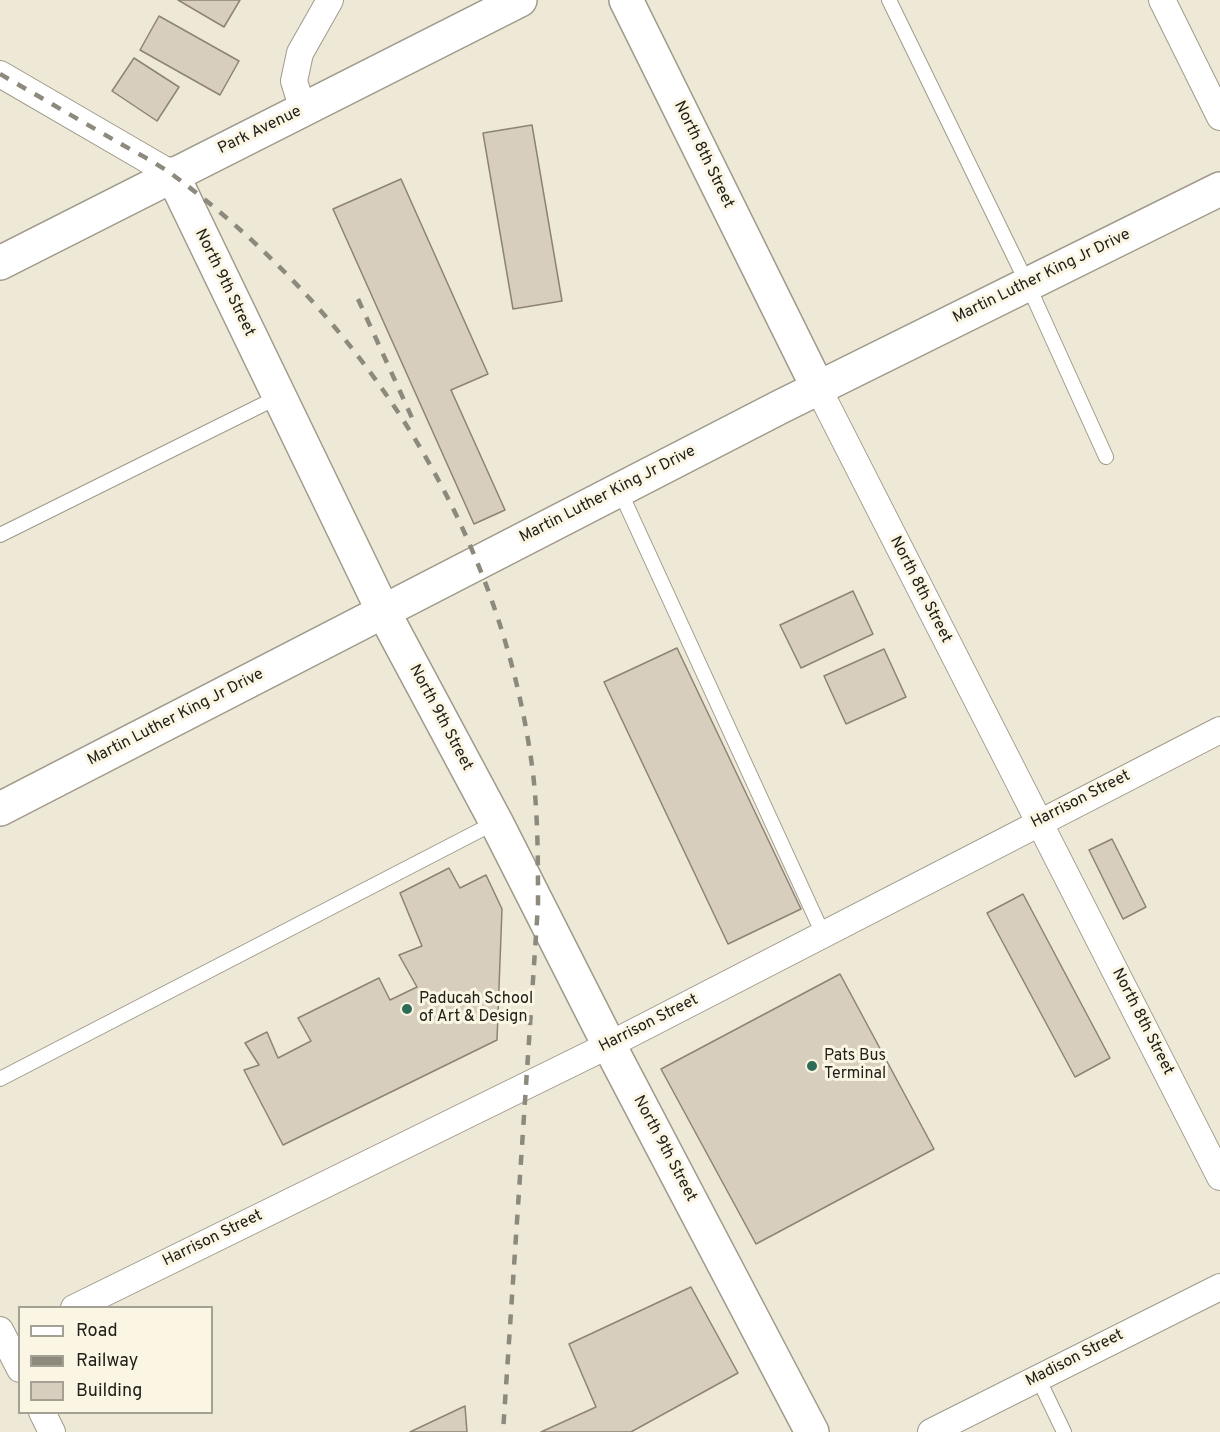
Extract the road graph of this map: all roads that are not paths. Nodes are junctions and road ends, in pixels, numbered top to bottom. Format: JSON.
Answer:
{"nodes":[{"id":1,"x":330,"y":0,"type":"edge"},
{"id":2,"x":520,"y":0,"type":"edge"},
{"id":3,"x":626,"y":0,"type":"edge"},
{"id":4,"x":889,"y":0,"type":"edge"},
{"id":5,"x":1162,"y":0,"type":"edge"},
{"id":6,"x":0,"y":74,"type":"edge"},
{"id":7,"x":303,"y":110,"type":"junction"},
{"id":8,"x":1220,"y":117,"type":"edge"},
{"id":9,"x":172,"y":174,"type":"junction"},
{"id":10,"x":1220,"y":189,"type":"edge"},
{"id":11,"x":0,"y":263,"type":"edge"},
{"id":12,"x":1028,"y":285,"type":"junction"},
{"id":13,"x":818,"y":388,"type":"junction"},
{"id":14,"x":280,"y":396,"type":"junction"},
{"id":15,"x":1107,"y":457,"type":"dead end"},
{"id":16,"x":619,"y":489,"type":"junction"},
{"id":17,"x":0,"y":535,"type":"edge"},
{"id":18,"x":383,"y":611,"type":"junction"},
{"id":19,"x":1220,"y":730,"type":"edge"},
{"id":20,"x":0,"y":809,"type":"edge"},
{"id":21,"x":1040,"y":821,"type":"junction"},
{"id":22,"x":496,"y":822,"type":"junction"},
{"id":23,"x":823,"y":934,"type":"junction"},
{"id":24,"x":609,"y":1045,"type":"junction"},
{"id":25,"x":0,"y":1079,"type":"edge"},
{"id":26,"x":1220,"y":1177,"type":"edge"},
{"id":27,"x":1220,"y":1287,"type":"edge"},
{"id":28,"x":78,"y":1306,"type":"edge"},
{"id":29,"x":6,"y":1337,"type":"edge"},
{"id":30,"x":18,"y":1364,"type":"edge"},
{"id":31,"x":1038,"y":1378,"type":"junction"},
{"id":32,"x":43,"y":1414,"type":"edge"},
{"id":33,"x":52,"y":1432,"type":"edge"},
{"id":34,"x":813,"y":1432,"type":"edge"},
{"id":35,"x":931,"y":1432,"type":"edge"},
{"id":36,"x":1064,"y":1432,"type":"edge"}],
"edges":[{"from":1,"to":7,"type":"street"},
{"from":2,"to":7,"type":"main road","name":"Park Avenue"},
{"from":3,"to":13,"type":"main road","name":"North 8th Street"},
{"from":4,"to":12,"type":"lane"},
{"from":5,"to":8,"type":"street"},
{"from":6,"to":9,"type":"street"},
{"from":7,"to":9,"type":"main road","name":"Park Avenue"},
{"from":9,"to":11,"type":"main road","name":"Park Avenue"},
{"from":9,"to":14,"type":"main road","name":"North 9th Street"},
{"from":10,"to":12,"type":"main road","name":"Martin Luther King Jr Drive"},
{"from":12,"to":13,"type":"main road","name":"Martin Luther King Jr Drive"},
{"from":12,"to":15,"type":"lane"},
{"from":13,"to":16,"type":"main road","name":"Martin Luther King Jr Drive"},
{"from":13,"to":21,"type":"street","name":"North 8th Street"},
{"from":14,"to":17,"type":"lane"},
{"from":14,"to":18,"type":"main road","name":"North 9th Street"},
{"from":16,"to":18,"type":"main road","name":"Martin Luther King Jr Drive"},
{"from":16,"to":23,"type":"lane"},
{"from":18,"to":20,"type":"main road","name":"Martin Luther King Jr Drive"},
{"from":18,"to":22,"type":"main road","name":"North 9th Street"},
{"from":19,"to":21,"type":"street","name":"Harrison Street"},
{"from":21,"to":23,"type":"street","name":"Harrison Street"},
{"from":21,"to":26,"type":"street","name":"North 8th Street"},
{"from":22,"to":24,"type":"main road","name":"North 9th Street"},
{"from":22,"to":25,"type":"lane"},
{"from":23,"to":24,"type":"street","name":"Harrison Street"},
{"from":24,"to":28,"type":"street","name":"Harrison Street"},
{"from":24,"to":34,"type":"main road","name":"North 9th Street"},
{"from":27,"to":31,"type":"street","name":"Madison Street"},
{"from":29,"to":30,"type":"street"},
{"from":31,"to":35,"type":"street","name":"Madison Street"},
{"from":31,"to":36,"type":"lane"},
{"from":32,"to":33,"type":"street"}]}
